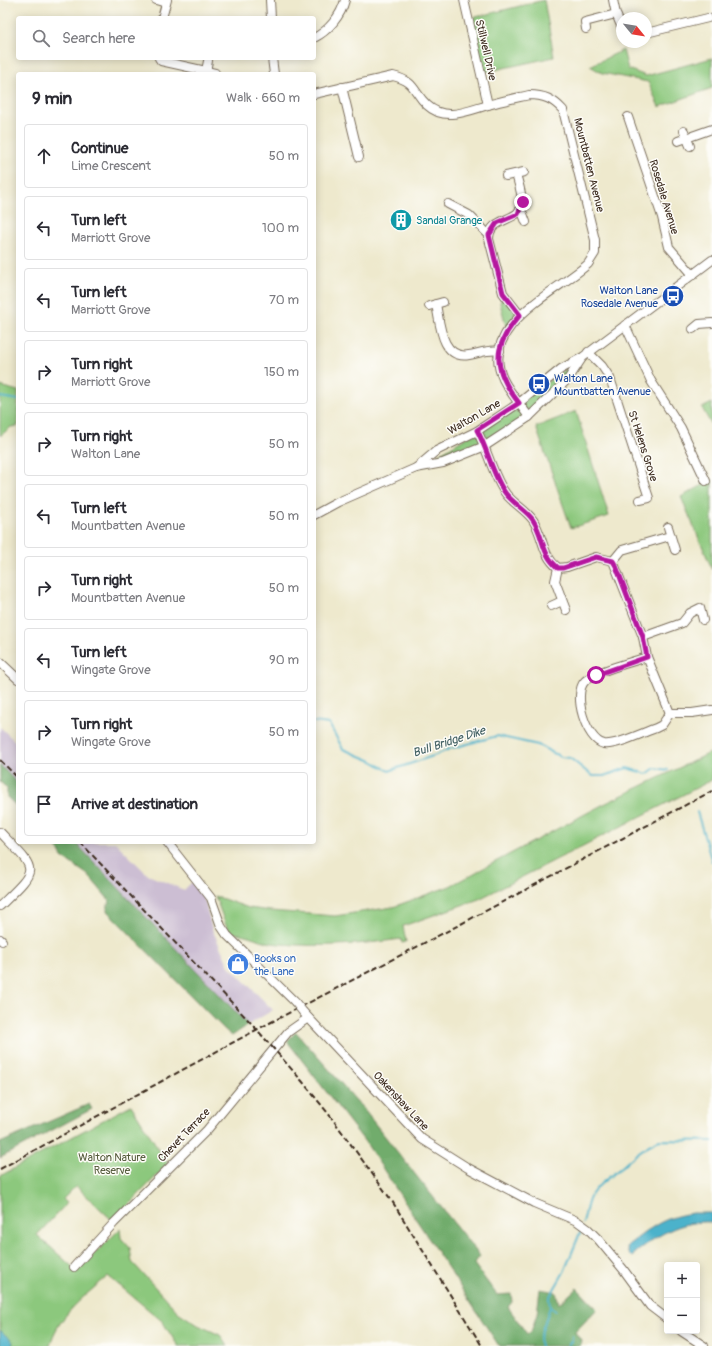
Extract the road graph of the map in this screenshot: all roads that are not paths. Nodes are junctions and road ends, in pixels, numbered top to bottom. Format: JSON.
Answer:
{"nodes":[{"id":1,"x":156,"y":0,"type":"edge"},
{"id":2,"x":270,"y":0,"type":"edge"},
{"id":3,"x":345,"y":0,"type":"edge"},
{"id":4,"x":464,"y":0,"type":"edge"},
{"id":5,"x":613,"y":0,"type":"edge"},
{"id":6,"x":166,"y":1,"type":"edge"},
{"id":7,"x":701,"y":10,"type":"dead end"},
{"id":8,"x":616,"y":14,"type":"joint"},
{"id":9,"x":162,"y":16,"type":"edge"},
{"id":10,"x":271,"y":16,"type":"edge"},
{"id":11,"x":586,"y":29,"type":"dead end"},
{"id":12,"x":652,"y":31,"type":"edge"},
{"id":13,"x":316,"y":37,"type":"edge"},
{"id":14,"x":160,"y":60,"type":"edge"},
{"id":15,"x":272,"y":60,"type":"edge"},
{"id":16,"x":208,"y":61,"type":"dead end"},
{"id":17,"x":206,"y":71,"type":"junction"},
{"id":18,"x":210,"y":72,"type":"edge"},
{"id":19,"x":274,"y":72,"type":"edge"},
{"id":20,"x":342,"y":87,"type":"junction"},
{"id":21,"x":316,"y":94,"type":"edge"},
{"id":22,"x":488,"y":105,"type":"junction"},
{"id":23,"x":628,"y":116,"type":"dead end"},
{"id":24,"x":712,"y":129,"type":"edge"},
{"id":25,"x":678,"y":141,"type":"dead end"},
{"id":26,"x":355,"y":153,"type":"dead end"},
{"id":27,"x":506,"y":176,"type":"dead end"},
{"id":28,"x":448,"y":204,"type":"dead end"},
{"id":29,"x":520,"y":211,"type":"junction"},
{"id":30,"x":526,"y":222,"type":"dead end"},
{"id":31,"x":489,"y":235,"type":"junction"},
{"id":32,"x":712,"y":260,"type":"edge"},
{"id":33,"x":693,"y":275,"type":"junction"},
{"id":34,"x":436,"y":304,"type":"dead end"},
{"id":35,"x":520,"y":315,"type":"junction"},
{"id":36,"x":712,"y":323,"type":"edge"},
{"id":37,"x":625,"y":325,"type":"junction"},
{"id":38,"x":694,"y":329,"type":"dead end"},
{"id":39,"x":500,"y":351,"type":"junction"},
{"id":40,"x":586,"y":354,"type":"junction"},
{"id":41,"x":519,"y":403,"type":"junction"},
{"id":42,"x":529,"y":417,"type":"junction"},
{"id":43,"x":477,"y":430,"type":"junction"},
{"id":44,"x":485,"y":446,"type":"junction"},
{"id":45,"x":416,"y":468,"type":"junction"},
{"id":46,"x":706,"y":481,"type":"dead end"},
{"id":47,"x":640,"y":500,"type":"dead end"},
{"id":48,"x":316,"y":514,"type":"edge"},
{"id":49,"x":668,"y":527,"type":"dead end"},
{"id":50,"x":670,"y":536,"type":"junction"},
{"id":51,"x":675,"y":550,"type":"dead end"},
{"id":52,"x":613,"y":561,"type":"junction"},
{"id":53,"x":558,"y":568,"type":"junction"},
{"id":54,"x":562,"y":601,"type":"junction"},
{"id":55,"x":551,"y":606,"type":"dead end"},
{"id":56,"x":566,"y":610,"type":"dead end"},
{"id":57,"x":703,"y":620,"type":"dead end"},
{"id":58,"x":643,"y":637,"type":"junction"},
{"id":59,"x":647,"y":657,"type":"junction"},
{"id":60,"x":0,"y":662,"type":"edge"},
{"id":61,"x":16,"y":677,"type":"edge"},
{"id":62,"x":712,"y":710,"type":"edge"},
{"id":63,"x":670,"y":713,"type":"junction"},
{"id":64,"x":0,"y":832,"type":"edge"},
{"id":65,"x":169,"y":844,"type":"edge"},
{"id":66,"x":0,"y":906,"type":"edge"},
{"id":67,"x":305,"y":1015,"type":"junction"},
{"id":68,"x":74,"y":1267,"type":"dead end"},
{"id":69,"x":664,"y":1317,"type":"edge"},
{"id":70,"x":686,"y":1334,"type":"edge"},
{"id":71,"x":704,"y":1346,"type":"edge"}],
"edges":[{"from":1,"to":6,"type":"street"},
{"from":2,"to":10,"type":"street"},
{"from":3,"to":13,"type":"street"},
{"from":4,"to":22,"type":"street","name":"Stillwell Drive"},
{"from":5,"to":8,"type":"street"},
{"from":6,"to":9,"type":"street"},
{"from":7,"to":12,"type":"street"},
{"from":8,"to":11,"type":"street"},
{"from":14,"to":17,"type":"street"},
{"from":15,"to":19,"type":"street"},
{"from":16,"to":17,"type":"street"},
{"from":17,"to":18,"type":"street"},
{"from":20,"to":21,"type":"street","name":"Mountbatten Avenue"},
{"from":20,"to":22,"type":"street","name":"Mountbatten Avenue"},
{"from":20,"to":26,"type":"street"},
{"from":22,"to":35,"type":"street","name":"Mountbatten Avenue"},
{"from":23,"to":33,"type":"street","name":"Rosedale Avenue"},
{"from":24,"to":25,"type":"street"},
{"from":27,"to":29,"type":"street"},
{"from":28,"to":31,"type":"street"},
{"from":29,"to":30,"type":"street"},
{"from":29,"to":31,"type":"street"},
{"from":31,"to":35,"type":"street"},
{"from":32,"to":33,"type":"street","name":"Walton Lane"},
{"from":33,"to":37,"type":"street","name":"Walton Lane"},
{"from":34,"to":39,"type":"street"},
{"from":35,"to":39,"type":"street","name":"Mountbatten Avenue"},
{"from":36,"to":38,"type":"street"},
{"from":37,"to":40,"type":"street","name":"Walton Lane"},
{"from":37,"to":46,"type":"street"},
{"from":39,"to":41,"type":"street","name":"Mountbatten Avenue"},
{"from":40,"to":41,"type":"street","name":"Walton Lane"},
{"from":40,"to":42,"type":"street","name":"Walton Lane"},
{"from":40,"to":47,"type":"street","name":"St Helens Grove"},
{"from":41,"to":42,"type":"street","name":"Mountbatten Avenue"},
{"from":41,"to":43,"type":"street","name":"Walton Lane"},
{"from":42,"to":44,"type":"street","name":"Walton Lane"},
{"from":43,"to":44,"type":"street"},
{"from":43,"to":45,"type":"street","name":"Walton Lane"},
{"from":44,"to":45,"type":"street","name":"Walton Lane"},
{"from":44,"to":53,"type":"street"},
{"from":45,"to":48,"type":"street","name":"Walton Lane"},
{"from":49,"to":50,"type":"street"},
{"from":50,"to":51,"type":"street"},
{"from":50,"to":52,"type":"street"},
{"from":52,"to":53,"type":"street"},
{"from":52,"to":58,"type":"street"},
{"from":53,"to":54,"type":"street"},
{"from":54,"to":55,"type":"street"},
{"from":54,"to":56,"type":"street"},
{"from":57,"to":58,"type":"street"},
{"from":58,"to":59,"type":"street"},
{"from":59,"to":63,"type":"street"},
{"from":59,"to":63,"type":"street"},
{"from":60,"to":61,"type":"street"},
{"from":62,"to":63,"type":"street"},
{"from":64,"to":66,"type":"street"},
{"from":65,"to":67,"type":"street","name":"Oakenshaw Lane","bridge":true},
{"from":67,"to":68,"type":"street","name":"Chevet Terrace"},
{"from":67,"to":69,"type":"street","name":"Oakenshaw Lane"},
{"from":70,"to":71,"type":"street"}]}
